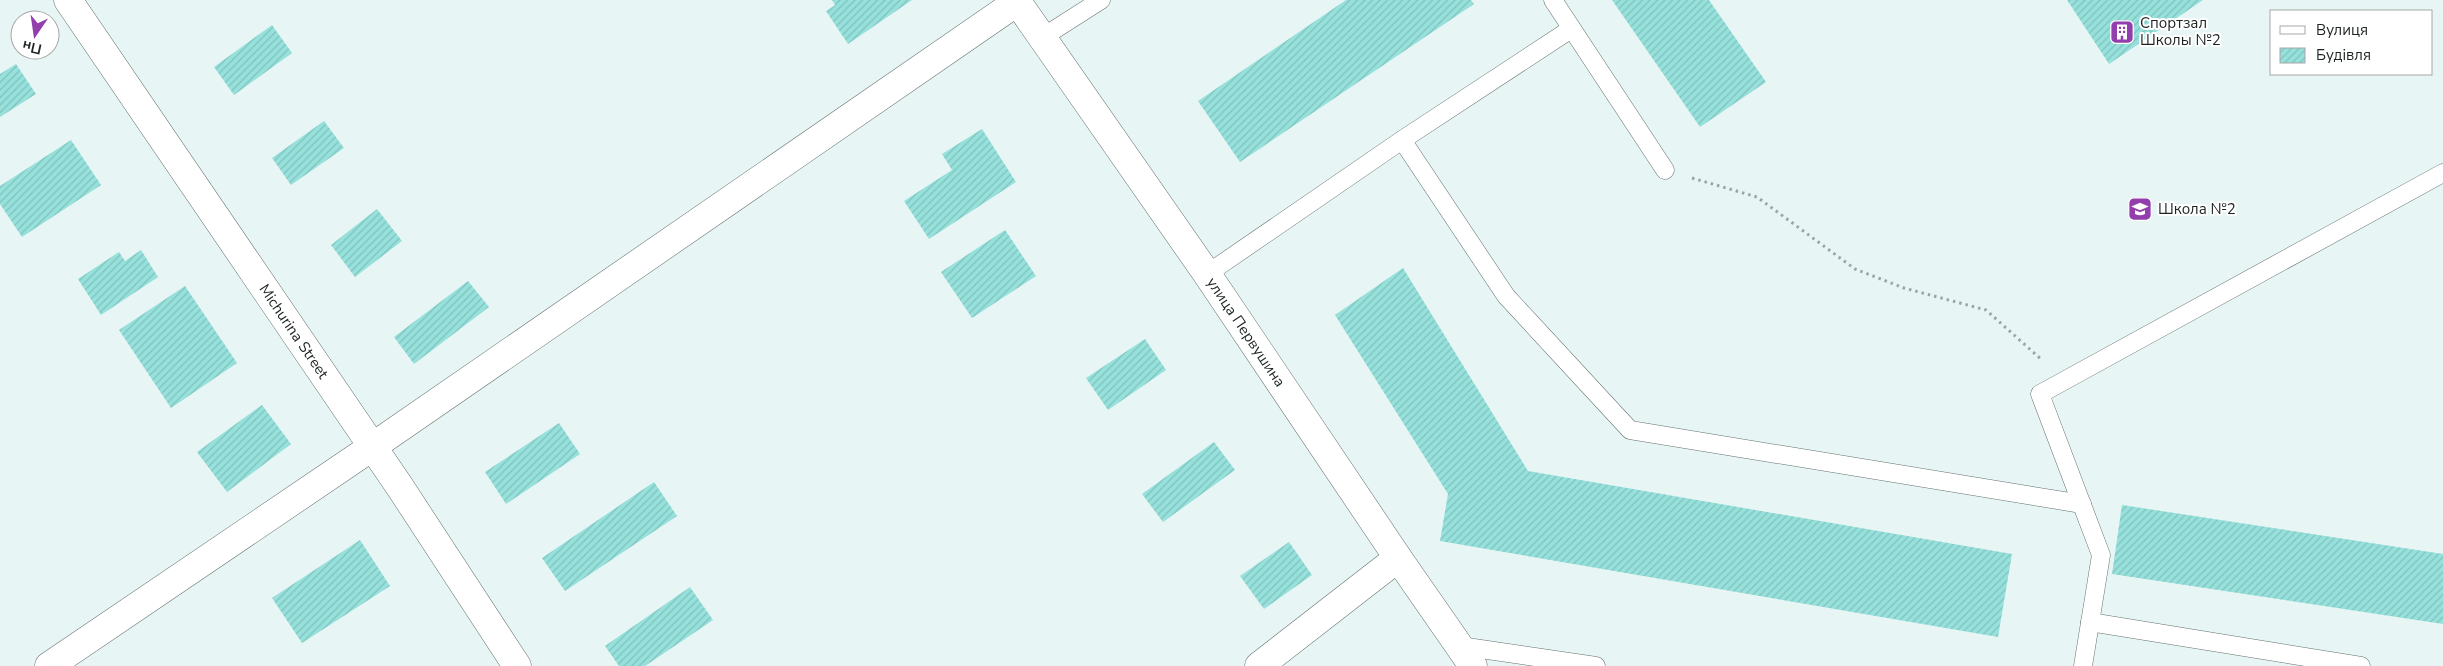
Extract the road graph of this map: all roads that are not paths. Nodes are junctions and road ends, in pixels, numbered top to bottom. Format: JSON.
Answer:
{"nodes":[{"id":1,"x":68,"y":0,"type":"edge"},
{"id":2,"x":1101,"y":0,"type":"edge"},
{"id":3,"x":1553,"y":0,"type":"edge"},
{"id":4,"x":1017,"y":1,"type":"edge"},
{"id":5,"x":1571,"y":29,"type":"junction"},
{"id":6,"x":1043,"y":37,"type":"junction"},
{"id":7,"x":1402,"y":140,"type":"junction"},
{"id":8,"x":1665,"y":170,"type":"road end"},
{"id":9,"x":2443,"y":173,"type":"edge"},
{"id":10,"x":1207,"y":274,"type":"junction"},
{"id":11,"x":372,"y":447,"type":"junction"},
{"id":12,"x":2082,"y":504,"type":"junction"},
{"id":13,"x":1398,"y":558,"type":"junction"},
{"id":14,"x":2090,"y":622,"type":"junction"},
{"id":15,"x":1466,"y":656,"type":"edge"},
{"id":16,"x":49,"y":666,"type":"edge"},
{"id":17,"x":517,"y":666,"type":"edge"},
{"id":18,"x":1259,"y":666,"type":"edge"},
{"id":19,"x":1596,"y":666,"type":"edge"},
{"id":20,"x":2083,"y":666,"type":"edge"},
{"id":21,"x":2361,"y":666,"type":"edge"}],
"edges":[{"from":1,"to":11,"type":"street","name":"Michurina Street"},
{"from":2,"to":6,"type":"lane"},
{"from":3,"to":5,"type":"lane"},
{"from":4,"to":6,"type":"street","name":"улица Первушина"},
{"from":4,"to":11,"type":"street"},
{"from":5,"to":7,"type":"lane"},
{"from":5,"to":8,"type":"lane"},
{"from":6,"to":10,"type":"street","name":"улица Первушина"},
{"from":7,"to":10,"type":"lane"},
{"from":7,"to":12,"type":"lane"},
{"from":9,"to":12,"type":"lane"},
{"from":10,"to":13,"type":"street","name":"улица Первушина"},
{"from":11,"to":16,"type":"street"},
{"from":11,"to":17,"type":"street","name":"Michurina Street"},
{"from":12,"to":14,"type":"lane"},
{"from":13,"to":15,"type":"street","name":"улица Первушина"},
{"from":13,"to":18,"type":"street"},
{"from":14,"to":20,"type":"lane"},
{"from":14,"to":21,"type":"lane"},
{"from":15,"to":19,"type":"lane"}]}
